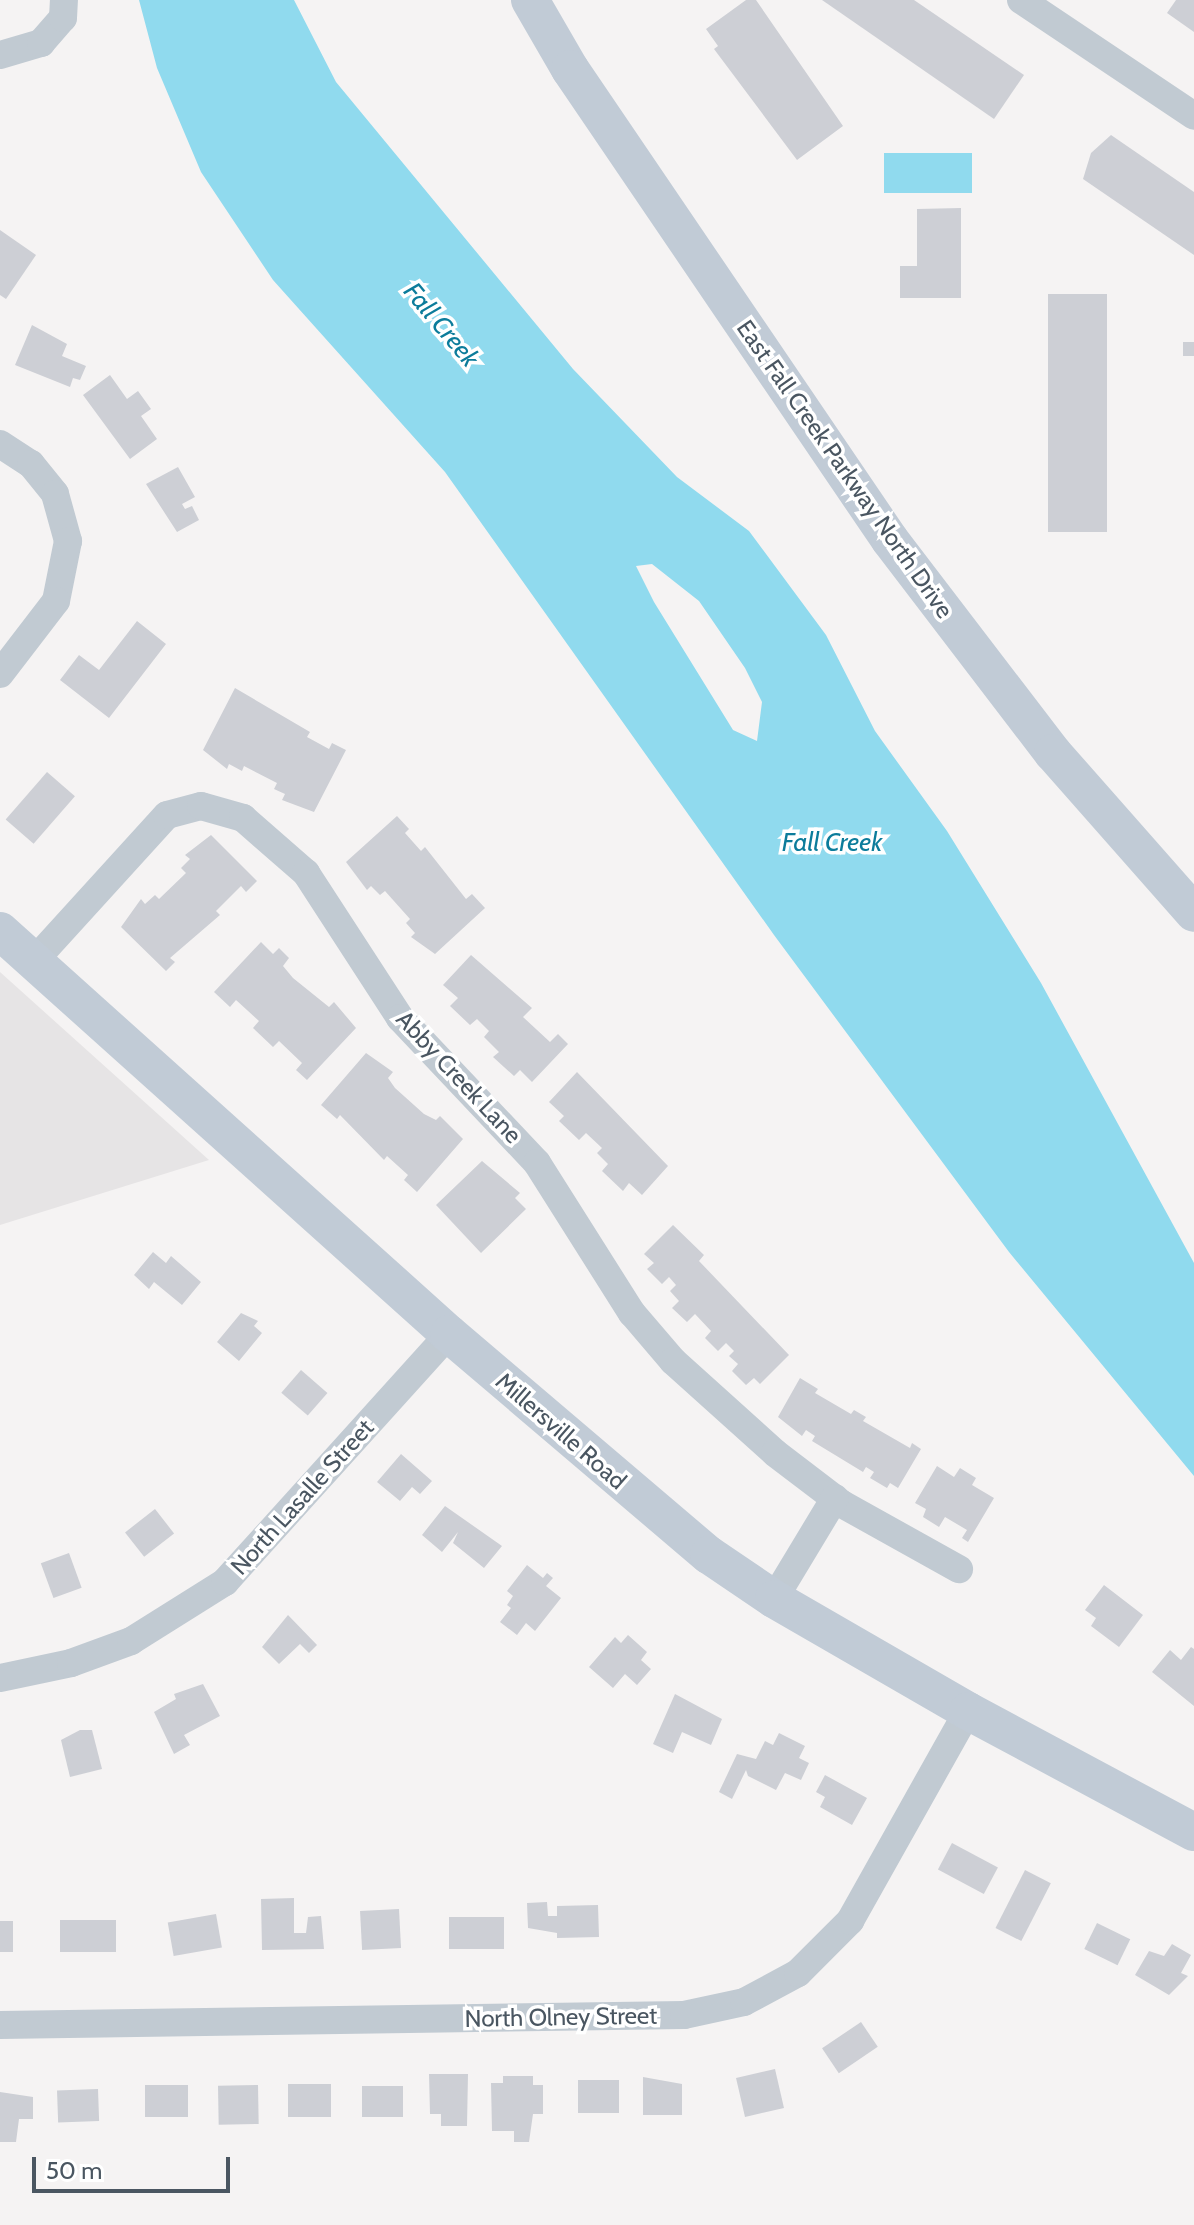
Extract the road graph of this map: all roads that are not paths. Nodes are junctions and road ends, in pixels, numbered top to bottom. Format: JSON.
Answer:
{"nodes":[{"id":1,"x":64,"y":0,"type":"edge"},
{"id":2,"x":530,"y":0,"type":"edge"},
{"id":3,"x":1021,"y":0,"type":"edge"},
{"id":4,"x":0,"y":55,"type":"edge"},
{"id":5,"x":1194,"y":116,"type":"edge"},
{"id":6,"x":0,"y":444,"type":"edge"},
{"id":7,"x":0,"y":674,"type":"edge"},
{"id":8,"x":1194,"y":913,"type":"edge"},
{"id":9,"x":0,"y":931,"type":"edge"},
{"id":10,"x":34,"y":961,"type":"junction"},
{"id":11,"x":449,"y":1334,"type":"junction"},
{"id":12,"x":835,"y":1498,"type":"junction"},
{"id":13,"x":959,"y":1569,"type":"dead end"},
{"id":14,"x":774,"y":1599,"type":"junction"},
{"id":15,"x":0,"y":1678,"type":"edge"},
{"id":16,"x":968,"y":1711,"type":"junction"},
{"id":17,"x":1194,"y":1832,"type":"edge"},
{"id":18,"x":0,"y":2025,"type":"edge"}],
"edges":[{"from":1,"to":4,"type":"street"},
{"from":2,"to":8,"type":"street","name":"East Fall Creek Parkway North Drive"},
{"from":3,"to":5,"type":"street"},
{"from":6,"to":7,"type":"street"},
{"from":9,"to":10,"type":"street","name":"Millersville Road"},
{"from":10,"to":11,"type":"street","name":"Millersville Road"},
{"from":10,"to":12,"type":"street","name":"Abby Creek Lane"},
{"from":11,"to":14,"type":"street","name":"Millersville Road"},
{"from":11,"to":15,"type":"street","name":"North Lasalle Street"},
{"from":12,"to":13,"type":"street","name":"Abby Creek Lane"},
{"from":12,"to":14,"type":"street"},
{"from":14,"to":16,"type":"street","name":"Millersville Road"},
{"from":16,"to":17,"type":"street","name":"Millersville Road"},
{"from":16,"to":18,"type":"street","name":"North Olney Street"}]}
